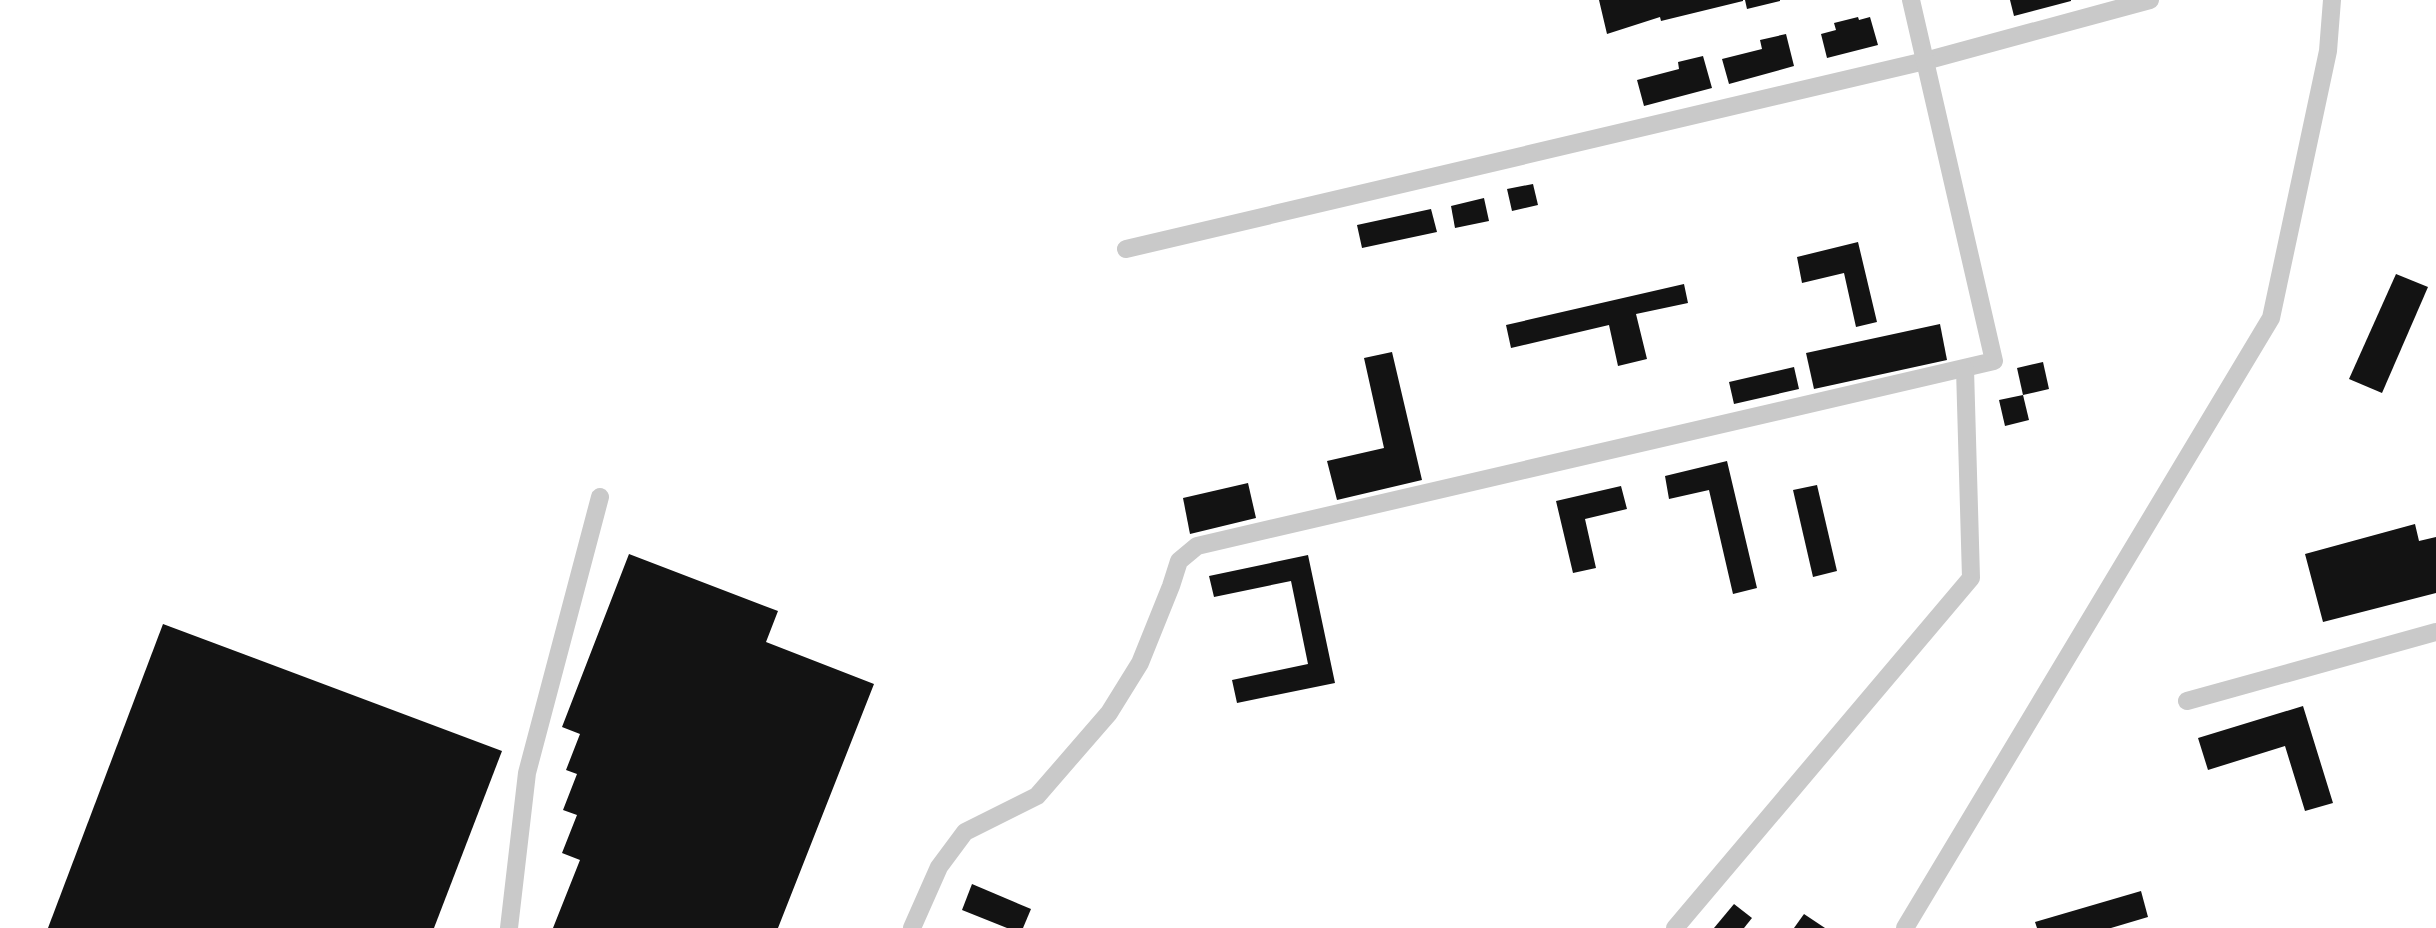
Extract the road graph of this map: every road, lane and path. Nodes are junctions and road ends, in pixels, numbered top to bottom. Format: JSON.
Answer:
{"nodes":[{"id":1,"x":1911,"y":0,"type":"edge"},
{"id":2,"x":2150,"y":0,"type":"edge"},
{"id":3,"x":2332,"y":0,"type":"edge"},
{"id":4,"x":1925,"y":60,"type":"junction"},
{"id":5,"x":1126,"y":249,"type":"dead end"},
{"id":6,"x":1965,"y":368,"type":"junction"},
{"id":7,"x":600,"y":497,"type":"dead end"},
{"id":8,"x":2436,"y":632,"type":"edge"},
{"id":9,"x":2187,"y":701,"type":"dead end"},
{"id":10,"x":509,"y":928,"type":"edge"},
{"id":11,"x":912,"y":928,"type":"edge"},
{"id":12,"x":1675,"y":928,"type":"edge"},
{"id":13,"x":1905,"y":928,"type":"edge"}],
"edges":[{"from":1,"to":4,"type":"lane"},
{"from":2,"to":4,"type":"lane"},
{"from":3,"to":13,"type":"lane"},
{"from":4,"to":5,"type":"lane"},
{"from":4,"to":6,"type":"lane"},
{"from":6,"to":11,"type":"lane"},
{"from":6,"to":12,"type":"lane"},
{"from":7,"to":10,"type":"lane"},
{"from":8,"to":9,"type":"lane"}]}
